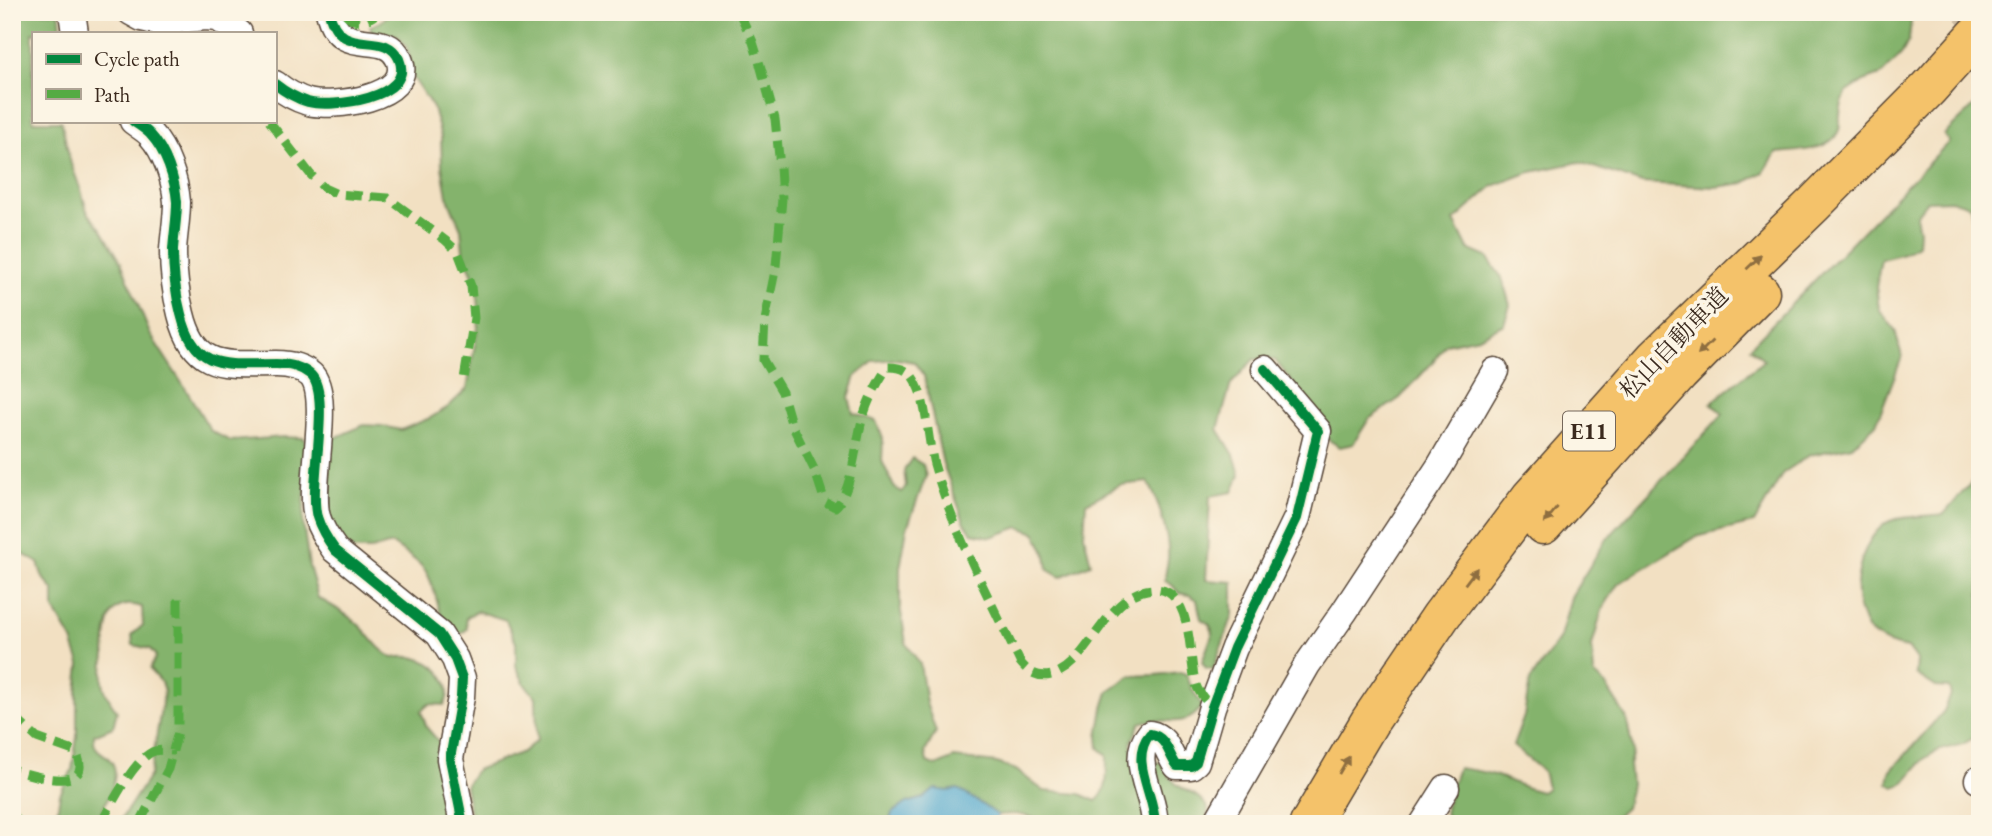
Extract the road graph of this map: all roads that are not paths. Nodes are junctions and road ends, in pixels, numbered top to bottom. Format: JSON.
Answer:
{"nodes":[{"id":1,"x":72,"y":12,"type":"edge"},
{"id":2,"x":131,"y":12,"type":"edge"},
{"id":3,"x":329,"y":12,"type":"edge"},
{"id":4,"x":1980,"y":31,"type":"edge"},
{"id":5,"x":75,"y":32,"type":"edge"},
{"id":6,"x":238,"y":32,"type":"edge"},
{"id":7,"x":1980,"y":70,"type":"edge"},
{"id":8,"x":276,"y":85,"type":"edge"},
{"id":9,"x":134,"y":122,"type":"edge"},
{"id":10,"x":1265,"y":369,"type":"dead end"},
{"id":11,"x":1495,"y":371,"type":"dead end"},
{"id":12,"x":1446,"y":788,"type":"dead end"},
{"id":13,"x":463,"y":824,"type":"edge"},
{"id":14,"x":1155,"y":824,"type":"edge"},
{"id":15,"x":1216,"y":824,"type":"edge"},
{"id":16,"x":1309,"y":824,"type":"edge"},
{"id":17,"x":1339,"y":824,"type":"edge"},
{"id":18,"x":1423,"y":824,"type":"edge"}],
"edges":[{"from":1,"to":5,"type":"street"},
{"from":2,"to":6,"type":"street"},
{"from":3,"to":8,"type":"street"},
{"from":16,"to":4,"type":"highway","name":"松山自動車道","number":"E11","one_way":true},
{"from":7,"to":17,"type":"highway","name":"松山自動車道","number":"E11","one_way":true},
{"from":9,"to":13,"type":"street"},
{"from":10,"to":14,"type":"street"},
{"from":11,"to":15,"type":"street"},
{"from":12,"to":18,"type":"street"}]}
